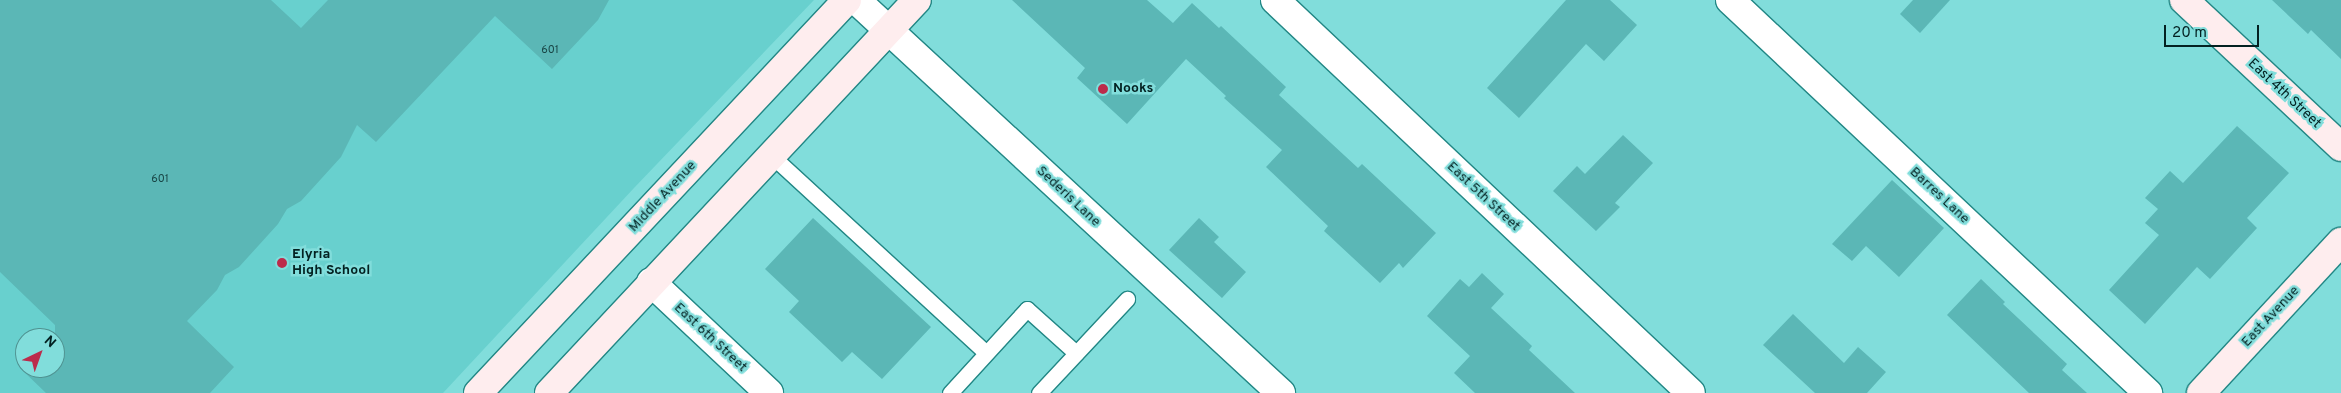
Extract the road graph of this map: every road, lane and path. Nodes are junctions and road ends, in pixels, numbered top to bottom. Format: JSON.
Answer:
{"nodes":[{"id":1,"x":847,"y":0,"type":"edge"},
{"id":2,"x":856,"y":0,"type":"edge"},
{"id":3,"x":916,"y":0,"type":"edge"},
{"id":4,"x":1275,"y":0,"type":"edge"},
{"id":5,"x":1730,"y":0,"type":"edge"},
{"id":6,"x":2184,"y":0,"type":"edge"},
{"id":7,"x":888,"y":31,"type":"junction"},
{"id":8,"x":2341,"y":147,"type":"edge"},
{"id":9,"x":771,"y":155,"type":"junction"},
{"id":10,"x":2341,"y":242,"type":"edge"},
{"id":11,"x":651,"y":282,"type":"junction"},
{"id":12,"x":1127,"y":298,"type":"dead end"},
{"id":13,"x":986,"y":353,"type":"junction"},
{"id":14,"x":1076,"y":353,"type":"junction"},
{"id":15,"x":478,"y":393,"type":"edge"},
{"id":16,"x":549,"y":393,"type":"edge"},
{"id":17,"x":769,"y":393,"type":"edge"},
{"id":18,"x":950,"y":393,"type":"edge"},
{"id":19,"x":1039,"y":393,"type":"edge"},
{"id":20,"x":1281,"y":393,"type":"edge"},
{"id":21,"x":1691,"y":393,"type":"edge"},
{"id":22,"x":2148,"y":393,"type":"edge"},
{"id":23,"x":2201,"y":393,"type":"edge"}],
"edges":[{"from":1,"to":15,"type":"main road","name":"Middle Avenue"},
{"from":2,"to":7,"type":"street","name":"Sederis Lane"},
{"from":3,"to":7,"type":"main road"},
{"from":4,"to":21,"type":"street","name":"East 5th Street"},
{"from":5,"to":22,"type":"street","name":"Barres Lane"},
{"from":6,"to":8,"type":"main road","name":"East 4th Street"},
{"from":7,"to":9,"type":"main road"},
{"from":7,"to":20,"type":"street","name":"Sederis Lane"},
{"from":9,"to":11,"type":"main road"},
{"from":9,"to":13,"type":"lane"},
{"from":10,"to":23,"type":"main road","name":"East Avenue"},
{"from":11,"to":16,"type":"main road"},
{"from":11,"to":17,"type":"street","name":"East 6th Street"},
{"from":12,"to":14,"type":"lane"},
{"from":13,"to":14,"type":"lane"},
{"from":13,"to":18,"type":"lane"},
{"from":14,"to":19,"type":"lane"}]}
